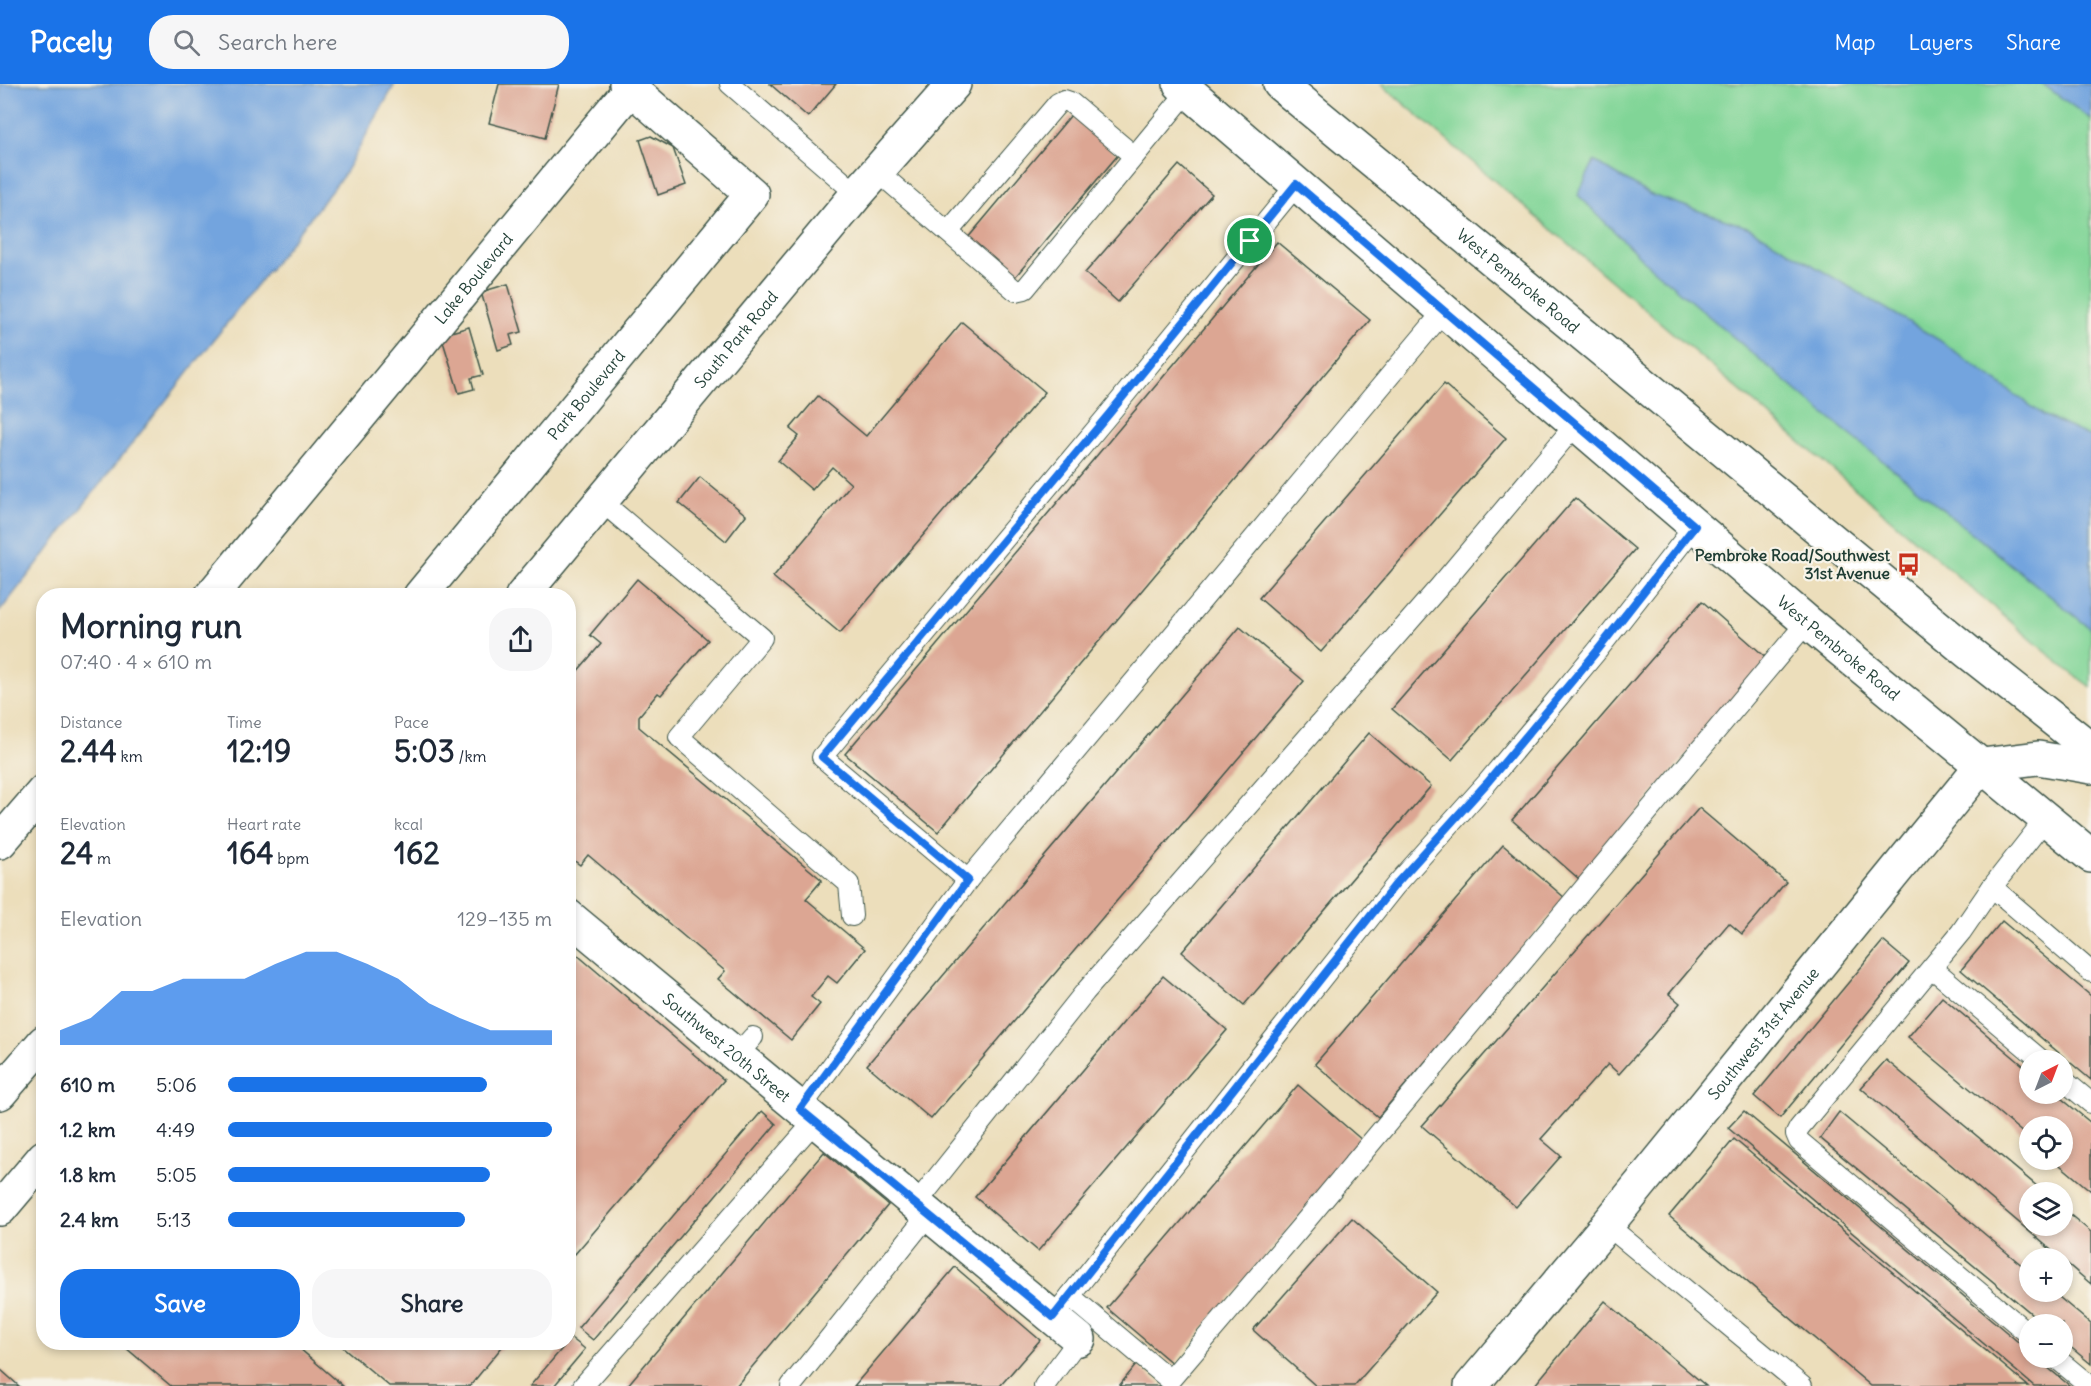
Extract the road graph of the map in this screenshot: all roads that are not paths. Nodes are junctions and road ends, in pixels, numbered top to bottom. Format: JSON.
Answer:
{"nodes":[{"id":1,"x":730,"y":84,"type":"edge"},
{"id":2,"x":954,"y":84,"type":"edge"},
{"id":3,"x":1281,"y":84,"type":"edge"},
{"id":4,"x":628,"y":86,"type":"edge"},
{"id":5,"x":1184,"y":87,"type":"edge"},
{"id":6,"x":1134,"y":156,"type":"junction"},
{"id":7,"x":867,"y":183,"type":"junction"},
{"id":8,"x":1296,"y":184,"type":"junction"},
{"id":9,"x":752,"y":194,"type":"joint"},
{"id":10,"x":948,"y":232,"type":"junction"},
{"id":11,"x":1444,"y":310,"type":"junction"},
{"id":12,"x":1576,"y":424,"type":"junction"},
{"id":13,"x":601,"y":501,"type":"junction"},
{"id":14,"x":1695,"y":526,"type":"junction"},
{"id":15,"x":219,"y":588,"type":"edge"},
{"id":16,"x":427,"y":588,"type":"edge"},
{"id":17,"x":529,"y":588,"type":"edge"},
{"id":18,"x":1807,"y":622,"type":"junction"},
{"id":19,"x":2091,"y":749,"type":"edge"},
{"id":20,"x":1982,"y":765,"type":"junction"},
{"id":21,"x":2091,"y":767,"type":"edge"},
{"id":22,"x":36,"y":800,"type":"edge"},
{"id":23,"x":2046,"y":818,"type":"junction"},
{"id":24,"x":0,"y":842,"type":"edge"},
{"id":25,"x":2091,"y":856,"type":"edge"},
{"id":26,"x":968,"y":880,"type":"junction"},
{"id":27,"x":1992,"y":887,"type":"junction"},
{"id":28,"x":852,"y":916,"type":"dead end"},
{"id":29,"x":576,"y":922,"type":"edge"},
{"id":30,"x":1932,"y":968,"type":"junction"},
{"id":31,"x":2091,"y":972,"type":"edge"},
{"id":32,"x":2029,"y":1050,"type":"edge"},
{"id":33,"x":36,"y":1051,"type":"edge"},
{"id":34,"x":2073,"y":1088,"type":"edge"},
{"id":35,"x":0,"y":1093,"type":"edge"},
{"id":36,"x":2091,"y":1103,"type":"edge"},
{"id":37,"x":807,"y":1115,"type":"junction"},
{"id":38,"x":36,"y":1166,"type":"edge"},
{"id":39,"x":0,"y":1209,"type":"edge"},
{"id":40,"x":922,"y":1209,"type":"junction"},
{"id":41,"x":1608,"y":1225,"type":"junction"},
{"id":42,"x":1061,"y":1307,"type":"junction"},
{"id":43,"x":2019,"y":1326,"type":"edge"},
{"id":44,"x":1079,"y":1339,"type":"joint"},
{"id":45,"x":2068,"y":1368,"type":"edge"},
{"id":46,"x":583,"y":1386,"type":"edge"},
{"id":47,"x":791,"y":1386,"type":"edge"},
{"id":48,"x":1044,"y":1386,"type":"edge"},
{"id":49,"x":1471,"y":1386,"type":"edge"},
{"id":50,"x":1802,"y":1386,"type":"edge"},
{"id":51,"x":2090,"y":1386,"type":"edge"}],
"edges":[{"from":1,"to":7,"type":"lane"},
{"from":2,"to":7,"type":"street","name":"South Park Road"},
{"from":3,"to":19,"type":"street","name":"West Pembroke Road"},
{"from":4,"to":9,"type":"street","name":"Lake Boulevard"},
{"from":4,"to":15,"type":"street","name":"Lake Boulevard"},
{"from":5,"to":6,"type":"lane"},
{"from":5,"to":8,"type":"street","name":"West Pembroke Road"},
{"from":6,"to":10,"type":"lane"},
{"from":6,"to":10,"type":"lane"},
{"from":7,"to":10,"type":"lane"},
{"from":7,"to":13,"type":"street","name":"South Park Road"},
{"from":8,"to":11,"type":"street","name":"West Pembroke Road"},
{"from":8,"to":26,"type":"lane"},
{"from":9,"to":16,"type":"street","name":"Park Boulevard"},
{"from":11,"to":12,"type":"street","name":"West Pembroke Road"},
{"from":11,"to":26,"type":"lane"},
{"from":12,"to":14,"type":"street","name":"West Pembroke Road"},
{"from":12,"to":40,"type":"lane"},
{"from":13,"to":17,"type":"street","name":"South Park Road"},
{"from":13,"to":28,"type":"lane"},
{"from":14,"to":18,"type":"street","name":"West Pembroke Road"},
{"from":14,"to":42,"type":"lane"},
{"from":18,"to":20,"type":"street","name":"West Pembroke Road"},
{"from":18,"to":42,"type":"lane"},
{"from":20,"to":21,"type":"street"},
{"from":20,"to":23,"type":"street","name":"West Pembroke Road"},
{"from":20,"to":41,"type":"street","name":"Southwest 31st Avenue"},
{"from":22,"to":24,"type":"street"},
{"from":23,"to":25,"type":"street","name":"West Pembroke Road"},
{"from":23,"to":27,"type":"lane"},
{"from":26,"to":37,"type":"lane"},
{"from":27,"to":30,"type":"lane"},
{"from":27,"to":31,"type":"lane"},
{"from":29,"to":37,"type":"street","name":"Southwest 20th Street"},
{"from":30,"to":32,"type":"lane"},
{"from":30,"to":43,"type":"lane"},
{"from":33,"to":35,"type":"street"},
{"from":34,"to":36,"type":"lane"},
{"from":37,"to":40,"type":"street","name":"Southwest 20th Street"},
{"from":37,"to":46,"type":"lane"},
{"from":38,"to":39,"type":"street"},
{"from":40,"to":42,"type":"street","name":"Southwest 20th Street"},
{"from":40,"to":47,"type":"lane"},
{"from":41,"to":49,"type":"street","name":"Southwest 31st Avenue"},
{"from":41,"to":50,"type":"lane"},
{"from":42,"to":44,"type":"street","name":"Southwest 20th Street"},
{"from":44,"to":48,"type":"lane"},
{"from":45,"to":51,"type":"lane"}]}
